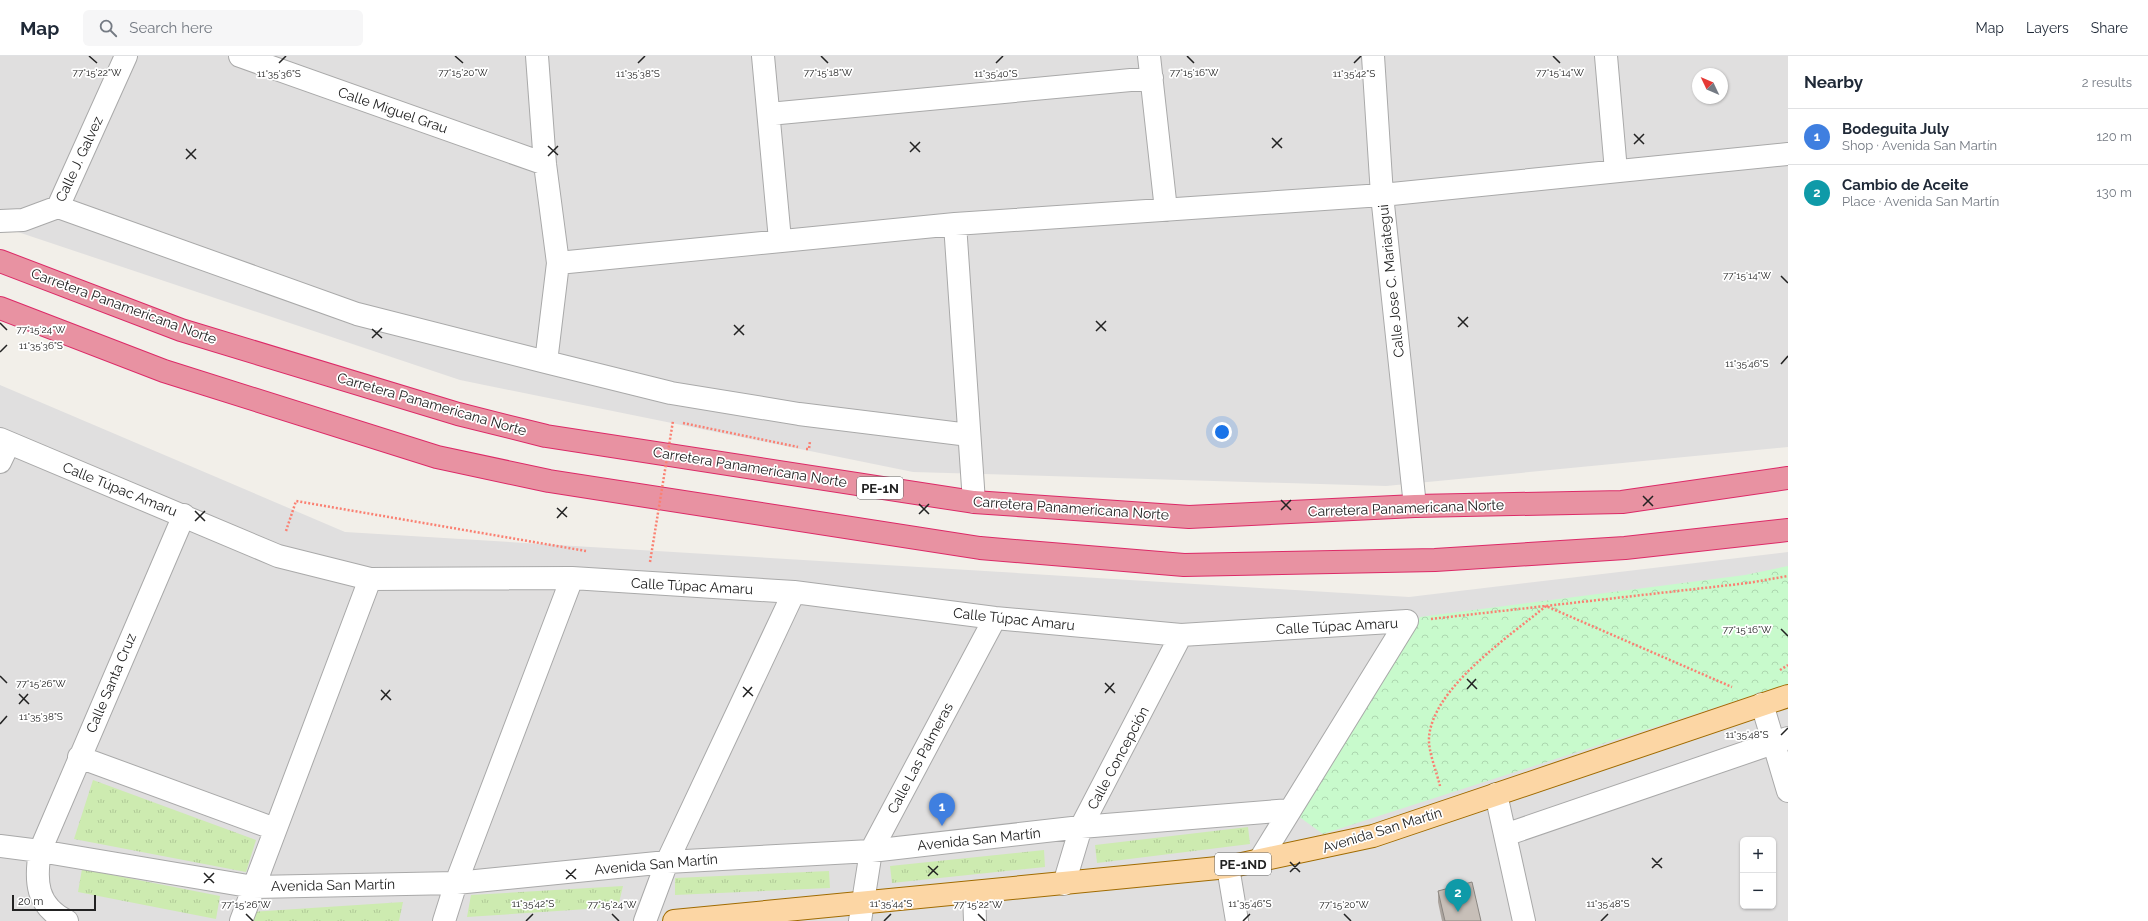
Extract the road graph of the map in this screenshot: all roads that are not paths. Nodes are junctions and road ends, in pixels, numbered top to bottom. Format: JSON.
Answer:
{"nodes":[{"id":1,"x":126,"y":56,"type":"edge"},
{"id":2,"x":240,"y":56,"type":"edge"},
{"id":3,"x":537,"y":56,"type":"edge"},
{"id":4,"x":763,"y":56,"type":"edge"},
{"id":5,"x":1149,"y":56,"type":"edge"},
{"id":6,"x":1373,"y":56,"type":"edge"},
{"id":7,"x":1606,"y":56,"type":"edge"},
{"id":8,"x":1152,"y":78,"type":"junction"},
{"id":9,"x":769,"y":114,"type":"junction"},
{"id":10,"x":1788,"y":154,"type":"edge"},
{"id":11,"x":545,"y":164,"type":"junction"},
{"id":12,"x":1616,"y":171,"type":"junction"},
{"id":13,"x":1382,"y":195,"type":"junction"},
{"id":14,"x":58,"y":207,"type":"junction"},
{"id":15,"x":1166,"y":210,"type":"junction"},
{"id":16,"x":0,"y":221,"type":"edge"},
{"id":17,"x":956,"y":224,"type":"junction"},
{"id":18,"x":780,"y":240,"type":"junction"},
{"id":19,"x":0,"y":261,"type":"edge"},
{"id":20,"x":558,"y":263,"type":"junction"},
{"id":21,"x":0,"y":308,"type":"edge"},
{"id":22,"x":546,"y":362,"type":"junction"},
{"id":23,"x":970,"y":435,"type":"junction"},
{"id":24,"x":4,"y":441,"type":"edge"},
{"id":25,"x":0,"y":462,"type":"edge"},
{"id":26,"x":1788,"y":478,"type":"edge"},
{"id":27,"x":974,"y":502,"type":"junction"},
{"id":28,"x":1415,"y":506,"type":"junction"},
{"id":29,"x":184,"y":515,"type":"junction"},
{"id":30,"x":1788,"y":530,"type":"edge"},
{"id":31,"x":572,"y":578,"type":"junction"},
{"id":32,"x":370,"y":579,"type":"junction"},
{"id":33,"x":794,"y":592,"type":"junction"},
{"id":34,"x":996,"y":618,"type":"junction"},
{"id":35,"x":1181,"y":635,"type":"junction"},
{"id":36,"x":1788,"y":696,"type":"edge"},
{"id":37,"x":1762,"y":704,"type":"junction"},
{"id":38,"x":1781,"y":741,"type":"edge"},
{"id":39,"x":79,"y":757,"type":"junction"},
{"id":40,"x":1788,"y":791,"type":"edge"},
{"id":41,"x":1496,"y":794,"type":"junction"},
{"id":42,"x":1290,"y":810,"type":"junction"},
{"id":43,"x":1081,"y":827,"type":"junction"},
{"id":44,"x":275,"y":829,"type":"junction"},
{"id":45,"x":1505,"y":835,"type":"junction"},
{"id":46,"x":0,"y":846,"type":"edge"},
{"id":47,"x":40,"y":851,"type":"junction"},
{"id":48,"x":870,"y":851,"type":"junction"},
{"id":49,"x":1258,"y":860,"type":"junction"},
{"id":50,"x":667,"y":862,"type":"junction"},
{"id":51,"x":1228,"y":867,"type":"junction"},
{"id":52,"x":456,"y":883,"type":"junction"},
{"id":53,"x":1064,"y":884,"type":"junction"},
{"id":54,"x":254,"y":887,"type":"junction"},
{"id":55,"x":974,"y":893,"type":"junction"},
{"id":56,"x":861,"y":912,"type":"edge"},
{"id":57,"x":67,"y":921,"type":"edge"},
{"id":58,"x":241,"y":921,"type":"edge"},
{"id":59,"x":444,"y":921,"type":"edge"},
{"id":60,"x":645,"y":921,"type":"edge"},
{"id":61,"x":674,"y":921,"type":"edge"},
{"id":62,"x":975,"y":921,"type":"edge"},
{"id":63,"x":1237,"y":921,"type":"edge"},
{"id":64,"x":1524,"y":921,"type":"edge"}],
"edges":[{"from":1,"to":14,"type":"street","name":"Calle J. Galvez"},
{"from":2,"to":11,"type":"street","name":"Calle Miguel Grau"},
{"from":3,"to":11,"type":"street"},
{"from":4,"to":9,"type":"street"},
{"from":5,"to":8,"type":"street"},
{"from":6,"to":13,"type":"street","name":"Calle Jose C. Mariategui"},
{"from":7,"to":12,"type":"street"},
{"from":8,"to":9,"type":"street"},
{"from":8,"to":15,"type":"street"},
{"from":9,"to":18,"type":"street"},
{"from":10,"to":12,"type":"street"},
{"from":11,"to":20,"type":"street"},
{"from":12,"to":13,"type":"street"},
{"from":13,"to":15,"type":"street"},
{"from":13,"to":28,"type":"street","name":"Calle Jose C. Mariategui"},
{"from":14,"to":16,"type":"street","name":"Calle J. Galvez"},
{"from":14,"to":22,"type":"street"},
{"from":15,"to":17,"type":"street"},
{"from":17,"to":18,"type":"street"},
{"from":17,"to":23,"type":"street"},
{"from":18,"to":20,"type":"street"},
{"from":19,"to":27,"type":"highway","name":"Carretera Panamericana Norte","number":"PE-1N"},
{"from":20,"to":22,"type":"street"},
{"from":21,"to":30,"type":"highway"},
{"from":22,"to":23,"type":"street"},
{"from":23,"to":27,"type":"street"},
{"from":24,"to":25,"type":"street"},
{"from":24,"to":29,"type":"street","name":"Calle Túpac Amaru"},
{"from":26,"to":28,"type":"highway","name":"Carretera Panamericana Norte","number":"PE-1N"},
{"from":27,"to":28,"type":"highway","name":"Carretera Panamericana Norte","number":"PE-1N"},
{"from":29,"to":32,"type":"street","name":"Calle Túpac Amaru"},
{"from":29,"to":39,"type":"street","name":"Calle Santa Cruz"},
{"from":31,"to":32,"type":"street","name":"Calle Túpac Amaru"},
{"from":31,"to":33,"type":"street","name":"Calle Túpac Amaru"},
{"from":31,"to":52,"type":"street"},
{"from":32,"to":44,"type":"street"},
{"from":33,"to":34,"type":"street","name":"Calle Túpac Amaru"},
{"from":33,"to":50,"type":"street"},
{"from":34,"to":35,"type":"street","name":"Calle Túpac Amaru"},
{"from":34,"to":48,"type":"street","name":"Calle Las Palmeras"},
{"from":35,"to":42,"type":"street","name":"Calle Túpac Amaru"},
{"from":35,"to":43,"type":"street","name":"Calle Concepción"},
{"from":36,"to":37,"type":"main road","name":"Avenida San Martín","number":"PE-1ND"},
{"from":37,"to":38,"type":"street"},
{"from":37,"to":41,"type":"main road","name":"Avenida San Martín","number":"PE-1ND"},
{"from":38,"to":40,"type":"street"},
{"from":38,"to":45,"type":"street"},
{"from":39,"to":44,"type":"street"},
{"from":39,"to":47,"type":"street","name":"Calle Santa Cruz"},
{"from":41,"to":45,"type":"street"},
{"from":41,"to":49,"type":"main road","name":"Avenida San Martín","number":"PE-1ND"},
{"from":42,"to":43,"type":"street","name":"Avenida San Martín"},
{"from":42,"to":49,"type":"street"},
{"from":43,"to":48,"type":"street","name":"Avenida San Martín"},
{"from":43,"to":53,"type":"street","name":"Calle Concepción"},
{"from":44,"to":54,"type":"street"},
{"from":45,"to":64,"type":"street"},
{"from":46,"to":47,"type":"street","name":"Avenida San Martín"},
{"from":47,"to":54,"type":"street","name":"Avenida San Martín"},
{"from":47,"to":57,"type":"street","name":"Calle Santa Cruz"},
{"from":48,"to":50,"type":"street","name":"Avenida San Martín"},
{"from":48,"to":56,"type":"street","name":"Calle Las Palmeras"},
{"from":49,"to":51,"type":"main road","name":"Avenida San Martín","number":"PE-1ND"},
{"from":50,"to":52,"type":"street","name":"Avenida San Martín"},
{"from":50,"to":60,"type":"street"},
{"from":51,"to":53,"type":"main road","name":"Avenida San Martín","number":"PE-1ND"},
{"from":51,"to":63,"type":"street"},
{"from":52,"to":54,"type":"street","name":"Avenida San Martín"},
{"from":52,"to":59,"type":"street"},
{"from":53,"to":55,"type":"main road","name":"Avenida San Martín","number":"PE-1ND"},
{"from":54,"to":58,"type":"street"},
{"from":55,"to":56,"type":"main road","name":"Avenida San Martín","number":"PE-1ND"},
{"from":55,"to":62,"type":"street"},
{"from":56,"to":61,"type":"main road","name":"Avenida San Martín","number":"PE-1ND"}]}
